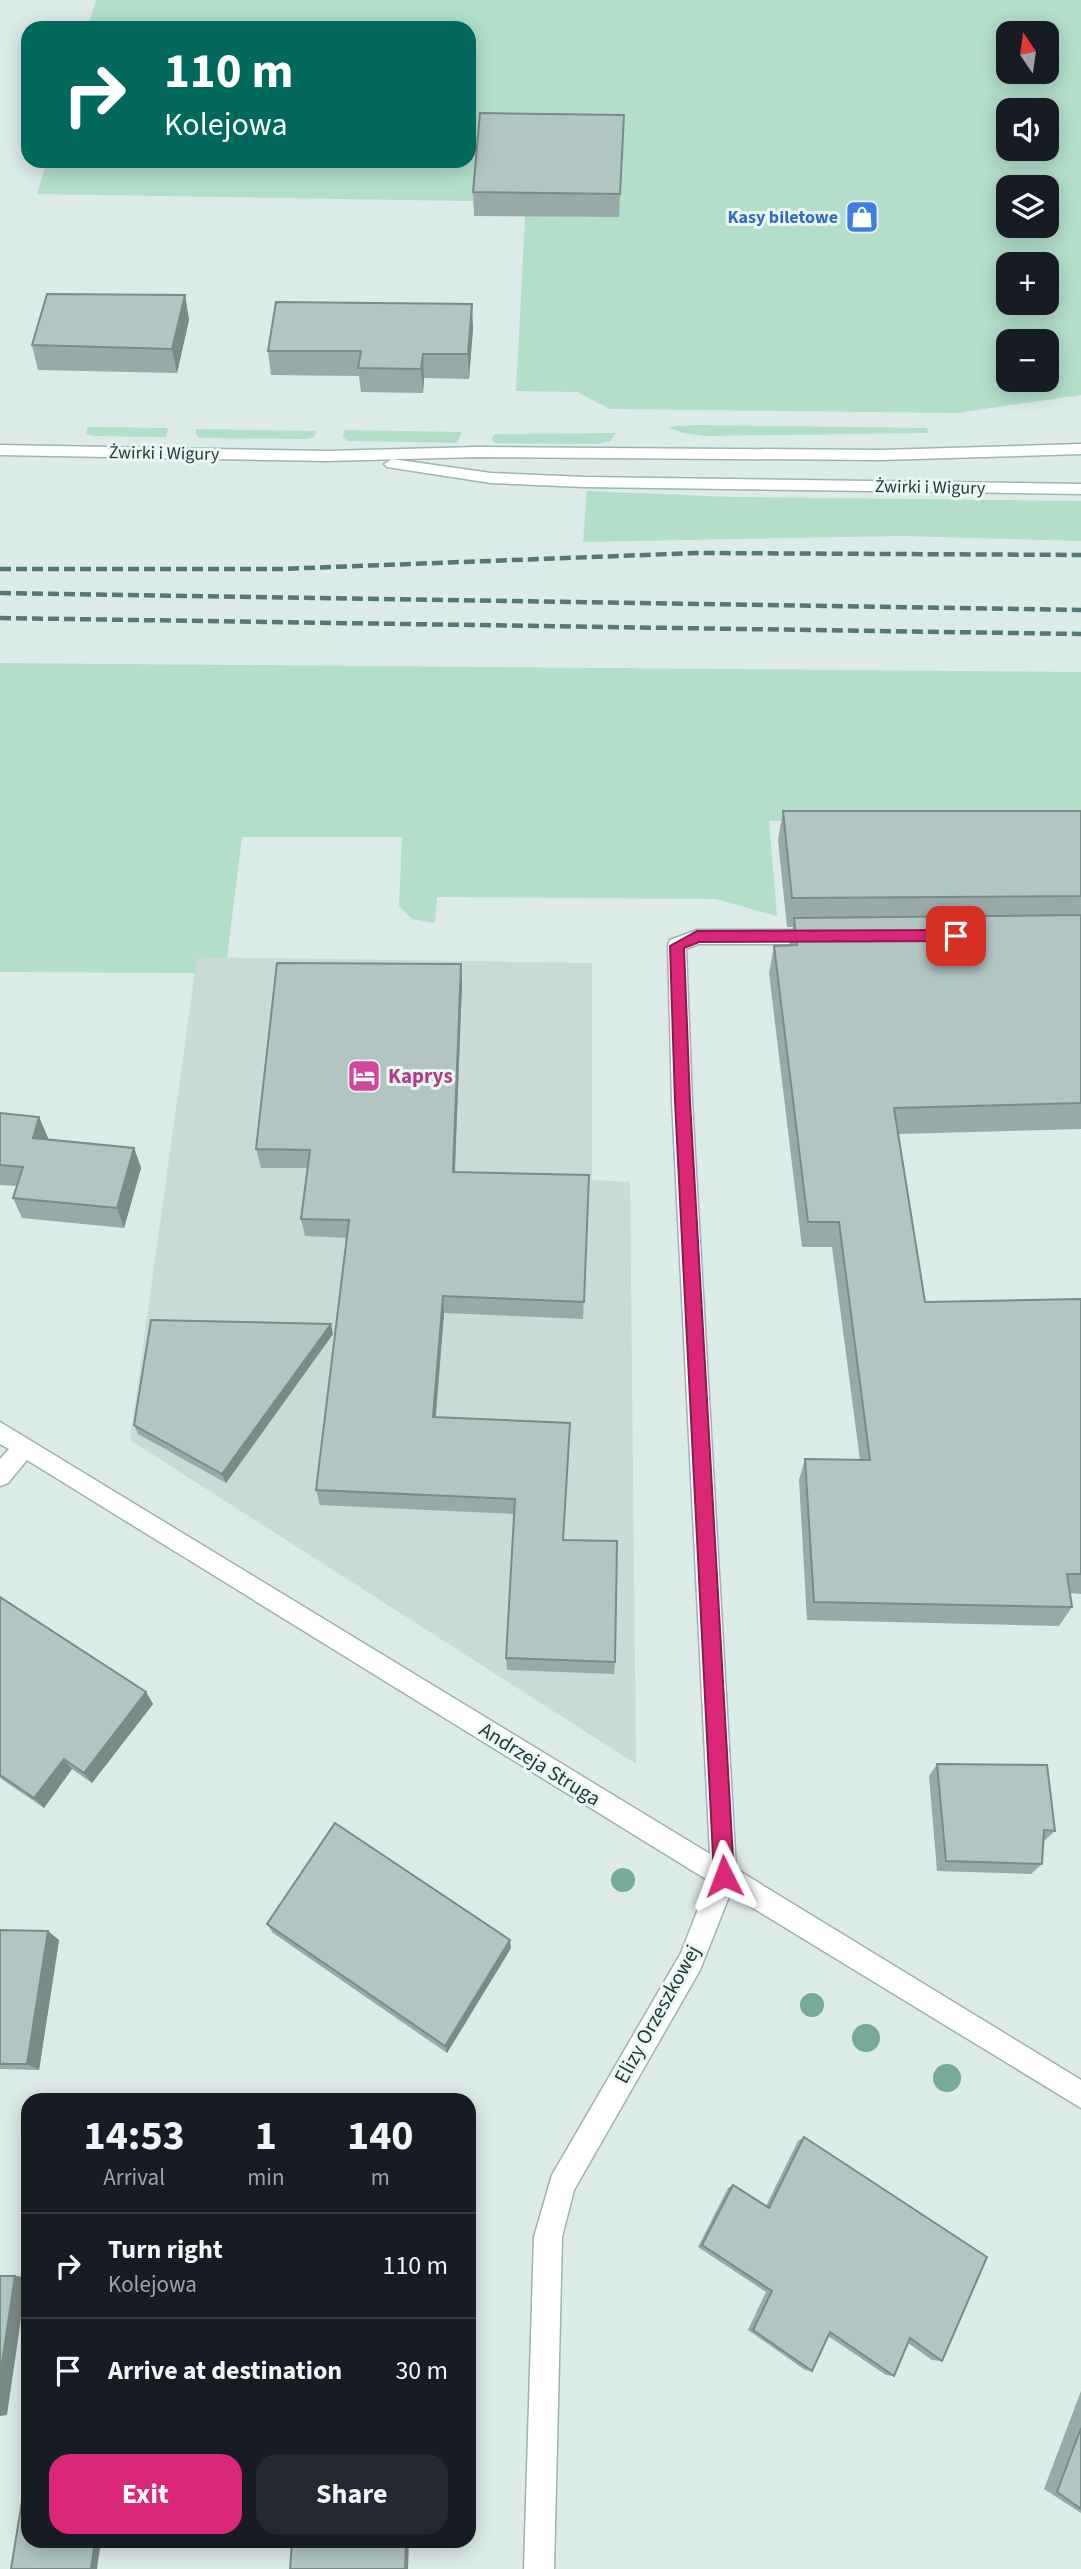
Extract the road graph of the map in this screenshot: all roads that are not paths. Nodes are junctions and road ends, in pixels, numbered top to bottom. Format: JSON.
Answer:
{"nodes":[{"id":1,"x":1081,"y":449,"type":"edge"},
{"id":2,"x":0,"y":450,"type":"edge"},
{"id":3,"x":328,"y":456,"type":"junction"},
{"id":4,"x":1081,"y":489,"type":"edge"},
{"id":5,"x":844,"y":937,"type":"edge"},
{"id":6,"x":0,"y":1432,"type":"edge"},
{"id":7,"x":24,"y":1447,"type":"junction"},
{"id":8,"x":0,"y":1476,"type":"edge"},
{"id":9,"x":724,"y":1876,"type":"junction"},
{"id":10,"x":1081,"y":2095,"type":"edge"},
{"id":11,"x":539,"y":2569,"type":"edge"}],
"edges":[{"from":1,"to":3,"type":"street","name":"Żwirki i Wigury"},
{"from":2,"to":3,"type":"street","name":"Żwirki i Wigury"},
{"from":3,"to":4,"type":"street","name":"Żwirki i Wigury"},
{"from":5,"to":9,"type":"street","name":"Elizy Orzeszkowej"},
{"from":6,"to":7,"type":"street","name":"Andrzeja Struga"},
{"from":7,"to":8,"type":"street"},
{"from":7,"to":9,"type":"street","name":"Andrzeja Struga"},
{"from":9,"to":10,"type":"street","name":"Andrzeja Struga"},
{"from":9,"to":11,"type":"street","name":"Elizy Orzeszkowej"}]}
